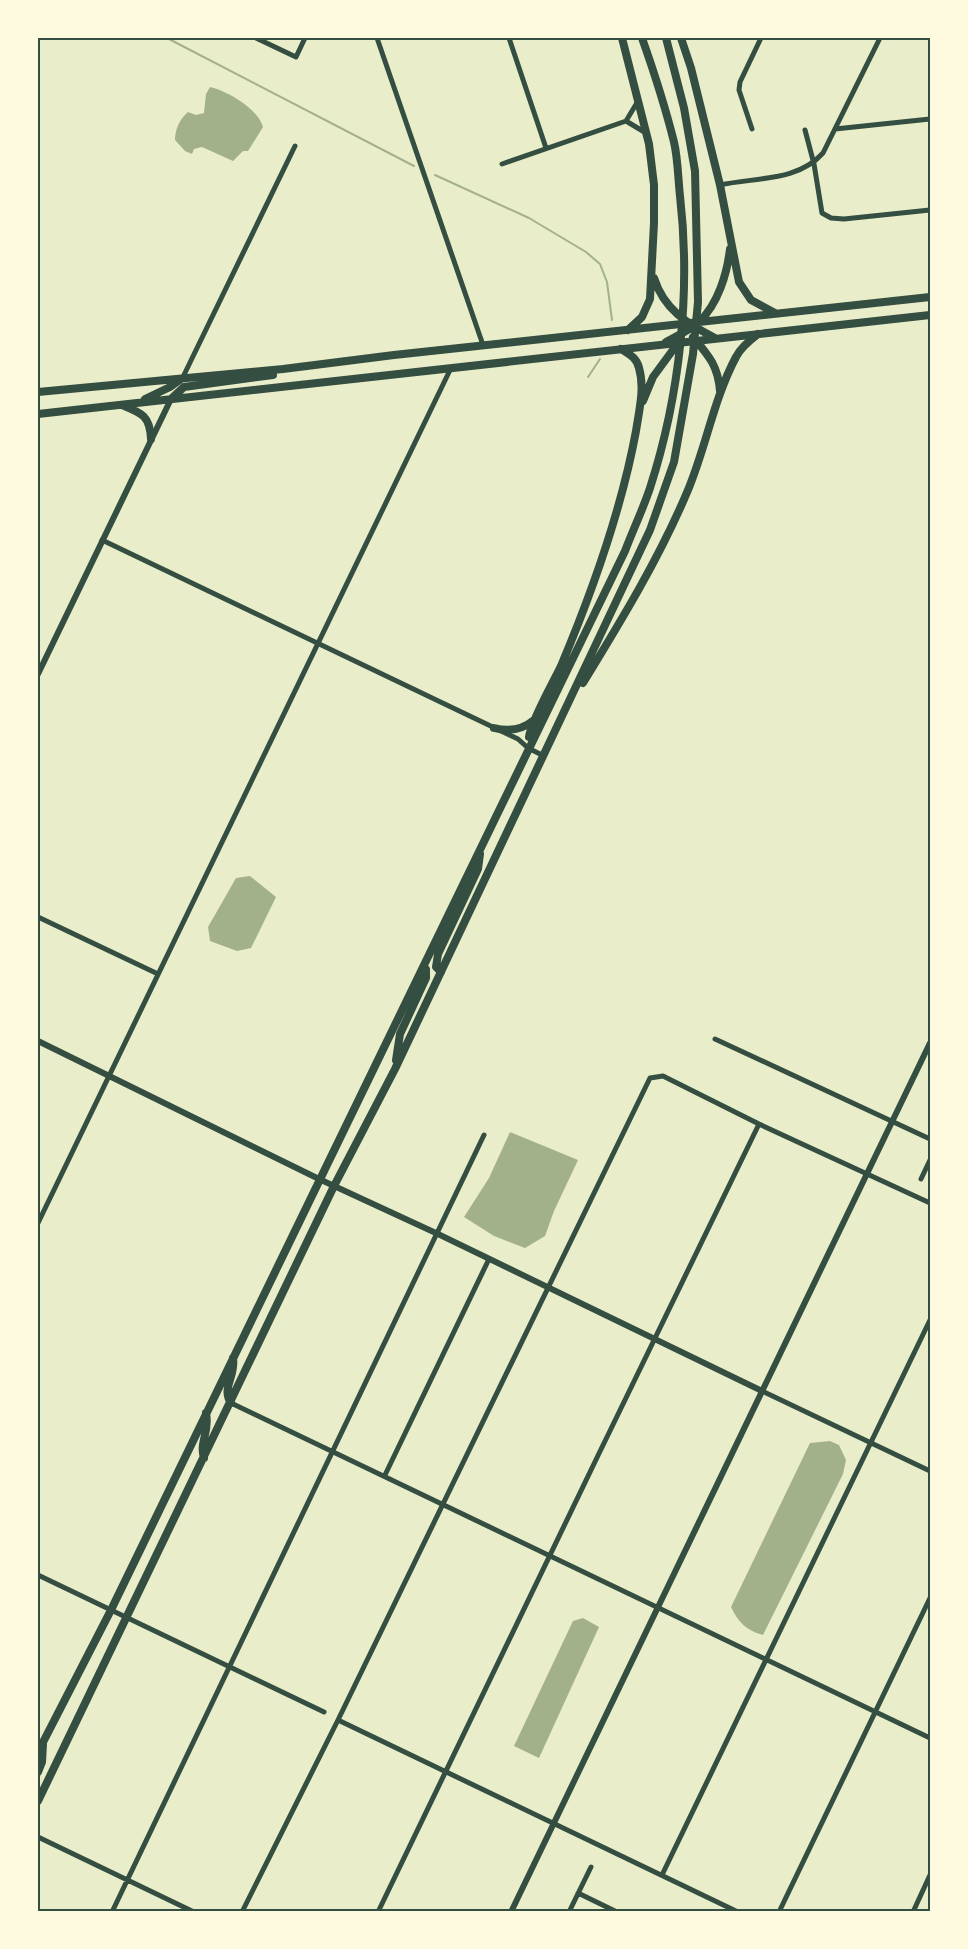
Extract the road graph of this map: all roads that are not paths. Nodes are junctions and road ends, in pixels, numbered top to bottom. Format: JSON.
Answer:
{"nodes":[{"id":1,"x":256,"y":38,"type":"edge"},
{"id":2,"x":305,"y":38,"type":"edge"},
{"id":3,"x":377,"y":38,"type":"edge"},
{"id":4,"x":509,"y":38,"type":"edge"},
{"id":5,"x":622,"y":38,"type":"edge"},
{"id":6,"x":642,"y":38,"type":"edge"},
{"id":7,"x":666,"y":38,"type":"edge"},
{"id":8,"x":681,"y":38,"type":"edge"},
{"id":9,"x":761,"y":38,"type":"edge"},
{"id":10,"x":880,"y":38,"type":"edge"},
{"id":11,"x":638,"y":101,"type":"junction"},
{"id":12,"x":930,"y":119,"type":"edge"},
{"id":13,"x":626,"y":121,"type":"junction"},
{"id":14,"x":752,"y":129,"type":"dead end"},
{"id":15,"x":805,"y":129,"type":"dead end"},
{"id":16,"x":835,"y":129,"type":"junction"},
{"id":17,"x":646,"y":133,"type":"junction"},
{"id":18,"x":295,"y":146,"type":"dead end"},
{"id":19,"x":546,"y":148,"type":"junction"},
{"id":20,"x":814,"y":164,"type":"junction"},
{"id":21,"x":502,"y":165,"type":"dead end"},
{"id":22,"x":720,"y":185,"type":"junction"},
{"id":23,"x":930,"y":210,"type":"edge"},
{"id":24,"x":730,"y":240,"type":"junction"},
{"id":25,"x":652,"y":269,"type":"junction"},
{"id":26,"x":930,"y":297,"type":"edge"},
{"id":27,"x":775,"y":313,"type":"junction"},
{"id":28,"x":930,"y":315,"type":"edge"},
{"id":29,"x":628,"y":330,"type":"junction"},
{"id":30,"x":693,"y":330,"type":"junction"},
{"id":31,"x":758,"y":334,"type":"junction"},
{"id":32,"x":679,"y":342,"type":"junction"},
{"id":33,"x":664,"y":344,"type":"junction"},
{"id":34,"x":483,"y":345,"type":"junction"},
{"id":35,"x":621,"y":349,"type":"junction"},
{"id":36,"x":451,"y":368,"type":"junction"},
{"id":37,"x":284,"y":369,"type":"junction"},
{"id":38,"x":182,"y":379,"type":"junction"},
{"id":39,"x":38,"y":392,"type":"edge"},
{"id":40,"x":720,"y":395,"type":"junction"},
{"id":41,"x":171,"y":399,"type":"junction"},
{"id":42,"x":136,"y":403,"type":"junction"},
{"id":43,"x":122,"y":405,"type":"junction"},
{"id":44,"x":640,"y":406,"type":"junction"},
{"id":45,"x":38,"y":414,"type":"edge"},
{"id":46,"x":152,"y":439,"type":"junction"},
{"id":47,"x":102,"y":540,"type":"junction"},
{"id":48,"x":317,"y":644,"type":"junction"},
{"id":49,"x":38,"y":674,"type":"edge"},
{"id":50,"x":537,"y":717,"type":"junction"},
{"id":51,"x":560,"y":722,"type":"junction"},
{"id":52,"x":494,"y":728,"type":"junction"},
{"id":53,"x":528,"y":748,"type":"junction"},
{"id":54,"x":544,"y":756,"type":"junction"},
{"id":55,"x":482,"y":845,"type":"junction"},
{"id":56,"x":38,"y":917,"type":"edge"},
{"id":57,"x":423,"y":968,"type":"junction"},
{"id":58,"x":441,"y":972,"type":"junction"},
{"id":59,"x":158,"y":974,"type":"junction"},
{"id":60,"x":715,"y":1039,"type":"dead end"},
{"id":61,"x":38,"y":1041,"type":"edge"},
{"id":62,"x":930,"y":1043,"type":"edge"},
{"id":63,"x":395,"y":1069,"type":"junction"},
{"id":64,"x":109,"y":1075,"type":"junction"},
{"id":65,"x":892,"y":1123,"type":"junction"},
{"id":66,"x":759,"y":1124,"type":"junction"},
{"id":67,"x":484,"y":1135,"type":"dead end"},
{"id":68,"x":930,"y":1139,"type":"edge"},
{"id":69,"x":930,"y":1160,"type":"edge"},
{"id":70,"x":868,"y":1173,"type":"junction"},
{"id":71,"x":319,"y":1179,"type":"junction"},
{"id":72,"x":921,"y":1179,"type":"dead end"},
{"id":73,"x":334,"y":1186,"type":"junction"},
{"id":74,"x":930,"y":1203,"type":"edge"},
{"id":75,"x":38,"y":1223,"type":"edge"},
{"id":76,"x":438,"y":1234,"type":"junction"},
{"id":77,"x":489,"y":1259,"type":"junction"},
{"id":78,"x":548,"y":1288,"type":"junction"},
{"id":79,"x":930,"y":1320,"type":"edge"},
{"id":80,"x":653,"y":1339,"type":"junction"},
{"id":81,"x":233,"y":1358,"type":"junction"},
{"id":82,"x":762,"y":1391,"type":"junction"},
{"id":83,"x":231,"y":1403,"type":"junction"},
{"id":84,"x":206,"y":1413,"type":"junction"},
{"id":85,"x":871,"y":1443,"type":"junction"},
{"id":86,"x":334,"y":1451,"type":"junction"},
{"id":87,"x":204,"y":1459,"type":"junction"},
{"id":88,"x":930,"y":1471,"type":"edge"},
{"id":89,"x":385,"y":1475,"type":"junction"},
{"id":90,"x":444,"y":1504,"type":"junction"},
{"id":91,"x":551,"y":1556,"type":"junction"},
{"id":92,"x":38,"y":1575,"type":"edge"},
{"id":93,"x":930,"y":1598,"type":"edge"},
{"id":94,"x":658,"y":1607,"type":"junction"},
{"id":95,"x":111,"y":1610,"type":"junction"},
{"id":96,"x":128,"y":1618,"type":"junction"},
{"id":97,"x":766,"y":1660,"type":"junction"},
{"id":98,"x":230,"y":1667,"type":"junction"},
{"id":99,"x":324,"y":1712,"type":"dead end"},
{"id":100,"x":875,"y":1712,"type":"junction"},
{"id":101,"x":338,"y":1720,"type":"junction"},
{"id":102,"x":930,"y":1738,"type":"edge"},
{"id":103,"x":44,"y":1741,"type":"junction"},
{"id":104,"x":38,"y":1752,"type":"edge"},
{"id":105,"x":38,"y":1772,"type":"edge"},
{"id":106,"x":446,"y":1772,"type":"junction"},
{"id":107,"x":38,"y":1801,"type":"edge"},
{"id":108,"x":554,"y":1823,"type":"junction"},
{"id":109,"x":38,"y":1838,"type":"edge"},
{"id":110,"x":591,"y":1867,"type":"dead end"},
{"id":111,"x":662,"y":1875,"type":"junction"},
{"id":112,"x":930,"y":1875,"type":"edge"},
{"id":113,"x":128,"y":1880,"type":"junction"},
{"id":114,"x":578,"y":1893,"type":"junction"},
{"id":115,"x":112,"y":1911,"type":"edge"},
{"id":116,"x":194,"y":1911,"type":"edge"},
{"id":117,"x":242,"y":1911,"type":"edge"},
{"id":118,"x":378,"y":1911,"type":"edge"},
{"id":119,"x":511,"y":1911,"type":"edge"},
{"id":120,"x":569,"y":1911,"type":"edge"},
{"id":121,"x":617,"y":1911,"type":"edge"},
{"id":122,"x":738,"y":1911,"type":"edge"},
{"id":123,"x":779,"y":1911,"type":"edge"},
{"id":124,"x":913,"y":1911,"type":"edge"}],
"edges":[{"from":1,"to":2,"type":"street"},
{"from":3,"to":34,"type":"street"},
{"from":4,"to":19,"type":"street"},
{"from":5,"to":11,"type":"main road"},
{"from":6,"to":53,"type":"main road"},
{"from":7,"to":51,"type":"main road"},
{"from":8,"to":22,"type":"main road"},
{"from":9,"to":14,"type":"street"},
{"from":10,"to":16,"type":"street"},
{"from":11,"to":13,"type":"street"},
{"from":11,"to":17,"type":"main road"},
{"from":12,"to":16,"type":"street"},
{"from":13,"to":17,"type":"street"},
{"from":13,"to":19,"type":"street"},
{"from":15,"to":20,"type":"street"},
{"from":16,"to":20,"type":"street"},
{"from":17,"to":25,"type":"main road"},
{"from":18,"to":38,"type":"street"},
{"from":19,"to":21,"type":"street"},
{"from":20,"to":22,"type":"street"},
{"from":20,"to":23,"type":"street"},
{"from":22,"to":24,"type":"main road"},
{"from":24,"to":27,"type":"main road"},
{"from":24,"to":30,"type":"main road"},
{"from":25,"to":29,"type":"main road"},
{"from":25,"to":30,"type":"main road"},
{"from":26,"to":27,"type":"main road"},
{"from":27,"to":30,"type":"main road"},
{"from":28,"to":31,"type":"main road"},
{"from":29,"to":30,"type":"main road"},
{"from":29,"to":34,"type":"main road"},
{"from":30,"to":31,"type":"main road"},
{"from":30,"to":32,"type":"main road"},
{"from":30,"to":33,"type":"main road"},
{"from":30,"to":40,"type":"main road"},
{"from":31,"to":40,"type":"main road"},
{"from":32,"to":33,"type":"main road"},
{"from":32,"to":44,"type":"main road"},
{"from":33,"to":35,"type":"main road"},
{"from":34,"to":37,"type":"main road"},
{"from":35,"to":36,"type":"main road"},
{"from":35,"to":44,"type":"main road"},
{"from":36,"to":41,"type":"main road"},
{"from":36,"to":48,"type":"street"},
{"from":37,"to":38,"type":"main road"},
{"from":37,"to":41,"type":"main road"},
{"from":38,"to":39,"type":"main road"},
{"from":38,"to":42,"type":"main road"},
{"from":40,"to":51,"type":"main road"},
{"from":41,"to":42,"type":"main road"},
{"from":41,"to":46,"type":"street"},
{"from":42,"to":43,"type":"main road"},
{"from":43,"to":45,"type":"main road"},
{"from":43,"to":46,"type":"main road"},
{"from":44,"to":50,"type":"main road"},
{"from":46,"to":47,"type":"street"},
{"from":47,"to":48,"type":"street"},
{"from":47,"to":49,"type":"street"},
{"from":48,"to":52,"type":"street"},
{"from":48,"to":59,"type":"street"},
{"from":50,"to":52,"type":"main road"},
{"from":50,"to":53,"type":"main road"},
{"from":51,"to":54,"type":"main road"},
{"from":52,"to":53,"type":"street"},
{"from":53,"to":54,"type":"street"},
{"from":53,"to":55,"type":"main road"},
{"from":54,"to":58,"type":"main road"},
{"from":55,"to":57,"type":"main road"},
{"from":55,"to":58,"type":"main road"},
{"from":56,"to":59,"type":"street"},
{"from":57,"to":63,"type":"main road"},
{"from":57,"to":71,"type":"main road"},
{"from":58,"to":63,"type":"main road"},
{"from":59,"to":64,"type":"street"},
{"from":60,"to":65,"type":"street"},
{"from":61,"to":64,"type":"street"},
{"from":62,"to":65,"type":"street"},
{"from":63,"to":73,"type":"main road"},
{"from":64,"to":71,"type":"street"},
{"from":64,"to":75,"type":"street"},
{"from":65,"to":68,"type":"street"},
{"from":65,"to":70,"type":"street"},
{"from":66,"to":70,"type":"street"},
{"from":66,"to":78,"type":"street"},
{"from":66,"to":80,"type":"street"},
{"from":67,"to":76,"type":"street"},
{"from":69,"to":72,"type":"street"},
{"from":70,"to":74,"type":"street"},
{"from":70,"to":82,"type":"street"},
{"from":71,"to":73,"type":"street"},
{"from":71,"to":81,"type":"main road"},
{"from":73,"to":76,"type":"street"},
{"from":73,"to":83,"type":"main road"},
{"from":76,"to":77,"type":"street"},
{"from":76,"to":86,"type":"street"},
{"from":77,"to":78,"type":"street"},
{"from":77,"to":89,"type":"street"},
{"from":78,"to":80,"type":"street"},
{"from":78,"to":90,"type":"street"},
{"from":79,"to":85,"type":"street"},
{"from":80,"to":82,"type":"street"},
{"from":80,"to":91,"type":"street"},
{"from":81,"to":83,"type":"main road"},
{"from":81,"to":84,"type":"main road"},
{"from":82,"to":85,"type":"street"},
{"from":82,"to":94,"type":"street"},
{"from":83,"to":86,"type":"street"},
{"from":83,"to":87,"type":"main road"},
{"from":84,"to":87,"type":"main road"},
{"from":84,"to":95,"type":"main road"},
{"from":85,"to":88,"type":"street"},
{"from":85,"to":97,"type":"street"},
{"from":86,"to":89,"type":"street"},
{"from":86,"to":98,"type":"street"},
{"from":87,"to":96,"type":"main road"},
{"from":89,"to":90,"type":"street"},
{"from":90,"to":91,"type":"street"},
{"from":90,"to":101,"type":"street"},
{"from":91,"to":94,"type":"street"},
{"from":91,"to":106,"type":"street"},
{"from":92,"to":95,"type":"street"},
{"from":93,"to":100,"type":"street"},
{"from":94,"to":97,"type":"street"},
{"from":94,"to":108,"type":"street"},
{"from":95,"to":96,"type":"street"},
{"from":95,"to":103,"type":"main road"},
{"from":96,"to":98,"type":"street"},
{"from":96,"to":107,"type":"main road"},
{"from":97,"to":100,"type":"street"},
{"from":97,"to":111,"type":"street"},
{"from":98,"to":99,"type":"street"},
{"from":98,"to":113,"type":"street"},
{"from":100,"to":102,"type":"street"},
{"from":100,"to":123,"type":"street"},
{"from":101,"to":106,"type":"street"},
{"from":101,"to":117,"type":"street"},
{"from":103,"to":104,"type":"main road"},
{"from":103,"to":105,"type":"main road"},
{"from":106,"to":108,"type":"street"},
{"from":106,"to":118,"type":"street"},
{"from":108,"to":111,"type":"street"},
{"from":108,"to":119,"type":"street"},
{"from":109,"to":113,"type":"street"},
{"from":110,"to":114,"type":"street"},
{"from":111,"to":122,"type":"street"},
{"from":112,"to":124,"type":"street"},
{"from":113,"to":115,"type":"street"},
{"from":113,"to":116,"type":"street"},
{"from":114,"to":120,"type":"street"},
{"from":114,"to":121,"type":"street"}]}
